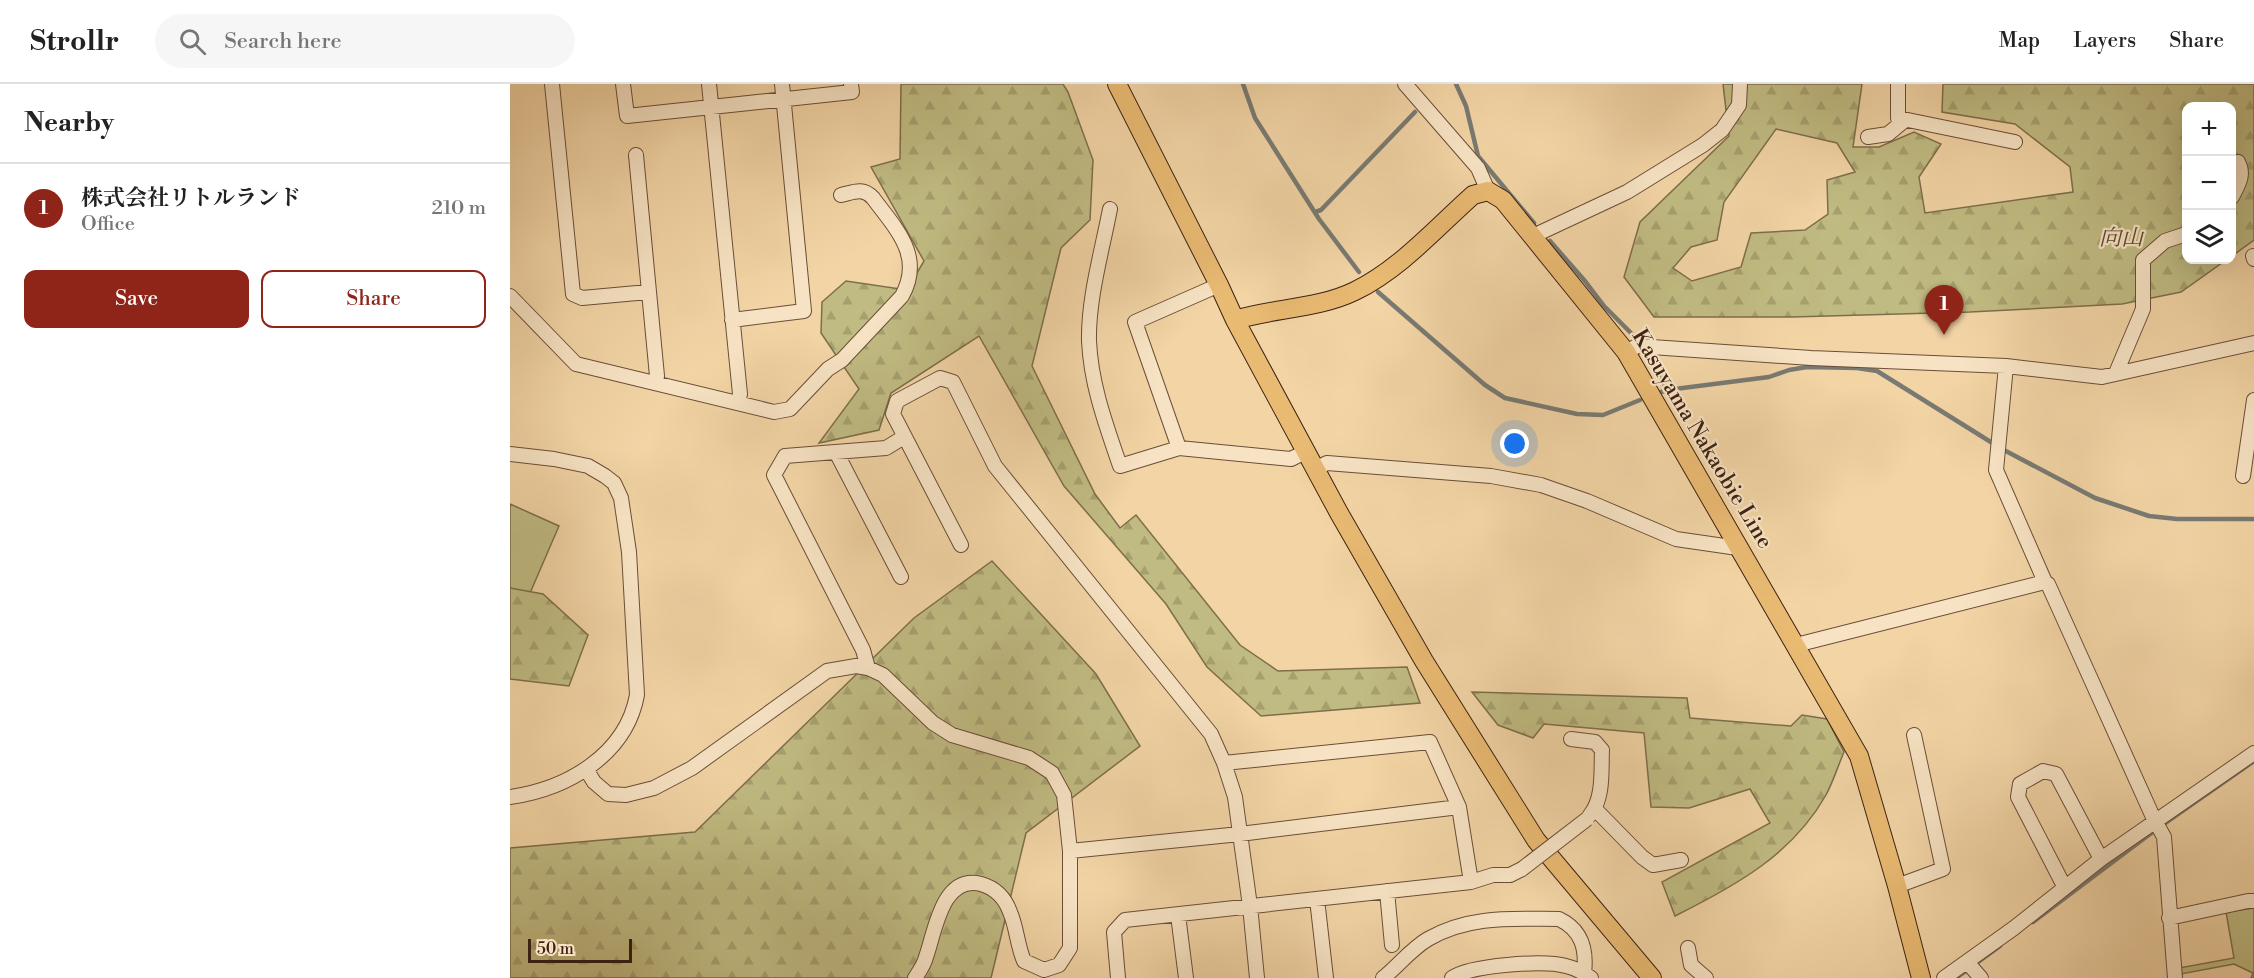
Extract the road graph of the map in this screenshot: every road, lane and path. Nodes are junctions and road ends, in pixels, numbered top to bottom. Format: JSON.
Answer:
{"nodes":[{"id":1,"x":552,"y":84,"type":"edge"},
{"id":2,"x":623,"y":84,"type":"edge"},
{"id":3,"x":709,"y":84,"type":"edge"},
{"id":4,"x":782,"y":84,"type":"edge"},
{"id":5,"x":851,"y":84,"type":"edge"},
{"id":6,"x":1117,"y":84,"type":"edge"},
{"id":7,"x":1405,"y":84,"type":"edge"},
{"id":8,"x":1740,"y":84,"type":"edge"},
{"id":9,"x":1898,"y":84,"type":"edge"},
{"id":10,"x":783,"y":100,"type":"junction"},
{"id":11,"x":711,"y":107,"type":"junction"},
{"id":12,"x":1905,"y":120,"type":"junction"},
{"id":13,"x":1868,"y":137,"type":"dead end"},
{"id":14,"x":2015,"y":142,"type":"dead end"},
{"id":15,"x":636,"y":155,"type":"dead end"},
{"id":16,"x":2236,"y":162,"type":"edge"},
{"id":17,"x":2236,"y":188,"type":"edge"},
{"id":18,"x":1488,"y":191,"type":"junction"},
{"id":19,"x":841,"y":195,"type":"dead end"},
{"id":20,"x":1110,"y":209,"type":"dead end"},
{"id":21,"x":1533,"y":236,"type":"junction"},
{"id":22,"x":2182,"y":236,"type":"edge"},
{"id":23,"x":1219,"y":285,"type":"junction"},
{"id":24,"x":648,"y":292,"type":"junction"},
{"id":25,"x":510,"y":296,"type":"edge"},
{"id":26,"x":732,"y":320,"type":"junction"},
{"id":27,"x":1235,"y":320,"type":"junction"},
{"id":28,"x":2254,"y":343,"type":"edge"},
{"id":29,"x":1626,"y":352,"type":"junction"},
{"id":30,"x":2006,"y":366,"type":"junction"},
{"id":31,"x":2116,"y":373,"type":"junction"},
{"id":32,"x":656,"y":383,"type":"junction"},
{"id":33,"x":2254,"y":400,"type":"edge"},
{"id":34,"x":738,"y":403,"type":"junction"},
{"id":35,"x":2252,"y":421,"type":"edge"},
{"id":36,"x":904,"y":437,"type":"junction"},
{"id":37,"x":1179,"y":448,"type":"junction"},
{"id":38,"x":836,"y":452,"type":"junction"},
{"id":39,"x":1305,"y":452,"type":"junction"},
{"id":40,"x":510,"y":454,"type":"edge"},
{"id":41,"x":1315,"y":469,"type":"junction"},
{"id":42,"x":2243,"y":476,"type":"dead end"},
{"id":43,"x":961,"y":545,"type":"dead end"},
{"id":44,"x":1738,"y":548,"type":"junction"},
{"id":45,"x":901,"y":577,"type":"dead end"},
{"id":46,"x":2045,"y":582,"type":"junction"},
{"id":47,"x":1796,"y":645,"type":"junction"},
{"id":48,"x":868,"y":668,"type":"junction"},
{"id":49,"x":1914,"y":735,"type":"dead end"},
{"id":50,"x":1571,"y":739,"type":"dead end"},
{"id":51,"x":2254,"y":753,"type":"edge"},
{"id":52,"x":1224,"y":763,"type":"junction"},
{"id":53,"x":586,"y":769,"type":"junction"},
{"id":54,"x":510,"y":796,"type":"edge"},
{"id":55,"x":1459,"y":807,"type":"junction"},
{"id":56,"x":1591,"y":814,"type":"junction"},
{"id":57,"x":2159,"y":825,"type":"junction"},
{"id":58,"x":1240,"y":834,"type":"junction"},
{"id":59,"x":1070,"y":851,"type":"junction"},
{"id":60,"x":2101,"y":859,"type":"junction"},
{"id":61,"x":1681,"y":860,"type":"dead end"},
{"id":62,"x":1471,"y":882,"type":"junction"},
{"id":63,"x":1897,"y":886,"type":"junction"},
{"id":64,"x":2064,"y":886,"type":"junction"},
{"id":65,"x":1387,"y":891,"type":"junction"},
{"id":66,"x":1317,"y":899,"type":"junction"},
{"id":67,"x":2254,"y":901,"type":"edge"},
{"id":68,"x":1250,"y":906,"type":"junction"},
{"id":69,"x":1178,"y":915,"type":"junction"},
{"id":70,"x":2169,"y":918,"type":"junction"},
{"id":71,"x":1392,"y":945,"type":"dead end"},
{"id":72,"x":1688,"y":948,"type":"dead end"},
{"id":73,"x":1973,"y":969,"type":"edge"},
{"id":74,"x":1044,"y":974,"type":"edge"},
{"id":75,"x":1588,"y":976,"type":"edge"},
{"id":76,"x":915,"y":978,"type":"edge"},
{"id":77,"x":1118,"y":978,"type":"edge"},
{"id":78,"x":1186,"y":978,"type":"edge"},
{"id":79,"x":1257,"y":978,"type":"edge"},
{"id":80,"x":1326,"y":978,"type":"edge"},
{"id":81,"x":1383,"y":978,"type":"edge"},
{"id":82,"x":1452,"y":978,"type":"edge"},
{"id":83,"x":1652,"y":978,"type":"edge"},
{"id":84,"x":1706,"y":978,"type":"edge"},
{"id":85,"x":1921,"y":978,"type":"edge"},
{"id":86,"x":1944,"y":978,"type":"edge"},
{"id":87,"x":2175,"y":978,"type":"edge"}],
"edges":[{"from":1,"to":24,"type":"street"},
{"from":2,"to":11,"type":"street"},
{"from":3,"to":11,"type":"street"},
{"from":4,"to":10,"type":"street"},
{"from":5,"to":10,"type":"street"},
{"from":6,"to":23,"type":"main road"},
{"from":7,"to":18,"type":"street"},
{"from":8,"to":21,"type":"street"},
{"from":9,"to":12,"type":"street"},
{"from":10,"to":11,"type":"street"},
{"from":10,"to":26,"type":"street"},
{"from":11,"to":26,"type":"street"},
{"from":12,"to":13,"type":"street"},
{"from":12,"to":14,"type":"street"},
{"from":15,"to":24,"type":"street"},
{"from":16,"to":17,"type":"street"},
{"from":18,"to":21,"type":"main road","name":"Kasuyama Nakaobie Line"},
{"from":18,"to":27,"type":"main road"},
{"from":19,"to":34,"type":"street"},
{"from":20,"to":37,"type":"street"},
{"from":21,"to":29,"type":"main road","name":"Kasuyama Nakaobie Line"},
{"from":22,"to":31,"type":"street"},
{"from":23,"to":27,"type":"main road"},
{"from":23,"to":37,"type":"street"},
{"from":24,"to":32,"type":"street"},
{"from":25,"to":32,"type":"street"},
{"from":26,"to":34,"type":"street"},
{"from":27,"to":39,"type":"main road"},
{"from":28,"to":31,"type":"street"},
{"from":29,"to":30,"type":"street"},
{"from":29,"to":44,"type":"main road","name":"Kasuyama Nakaobie Line"},
{"from":30,"to":31,"type":"street"},
{"from":30,"to":46,"type":"street"},
{"from":32,"to":34,"type":"street"},
{"from":33,"to":35,"type":"street"},
{"from":35,"to":42,"type":"street"},
{"from":36,"to":38,"type":"street"},
{"from":36,"to":43,"type":"street"},
{"from":36,"to":52,"type":"street"},
{"from":37,"to":39,"type":"street"},
{"from":38,"to":45,"type":"street"},
{"from":38,"to":48,"type":"street"},
{"from":39,"to":41,"type":"main road"},
{"from":40,"to":53,"type":"street"},
{"from":41,"to":44,"type":"street"},
{"from":41,"to":83,"type":"main road"},
{"from":44,"to":47,"type":"main road","name":"Kasuyama Nakaobie Line"},
{"from":46,"to":47,"type":"street"},
{"from":46,"to":57,"type":"street"},
{"from":47,"to":63,"type":"main road","name":"Kasuyama Nakaobie Line"},
{"from":48,"to":53,"type":"street"},
{"from":48,"to":59,"type":"street"},
{"from":49,"to":63,"type":"street"},
{"from":50,"to":56,"type":"street"},
{"from":51,"to":57,"type":"street"},
{"from":52,"to":55,"type":"street"},
{"from":52,"to":58,"type":"street"},
{"from":53,"to":54,"type":"street"},
{"from":55,"to":58,"type":"street"},
{"from":55,"to":62,"type":"street"},
{"from":56,"to":61,"type":"street"},
{"from":56,"to":62,"type":"street","bridge":true},
{"from":57,"to":60,"type":"street"},
{"from":57,"to":70,"type":"street"},
{"from":58,"to":59,"type":"street"},
{"from":58,"to":68,"type":"street"},
{"from":59,"to":74,"type":"street"},
{"from":60,"to":64,"type":"street"},
{"from":60,"to":64,"type":"street"},
{"from":62,"to":65,"type":"street"},
{"from":63,"to":85,"type":"main road","name":"Kasuyama Nakaobie Line"},
{"from":64,"to":73,"type":"street"},
{"from":65,"to":66,"type":"street"},
{"from":65,"to":71,"type":"street"},
{"from":66,"to":68,"type":"street"},
{"from":66,"to":80,"type":"street"},
{"from":67,"to":70,"type":"street"},
{"from":68,"to":69,"type":"street"},
{"from":68,"to":79,"type":"street"},
{"from":69,"to":77,"type":"street"},
{"from":69,"to":78,"type":"street"},
{"from":70,"to":87,"type":"street"},
{"from":72,"to":84,"type":"street"},
{"from":73,"to":86,"type":"street"},
{"from":74,"to":76,"type":"street"},
{"from":75,"to":81,"type":"street"},
{"from":75,"to":82,"type":"street"}]}
